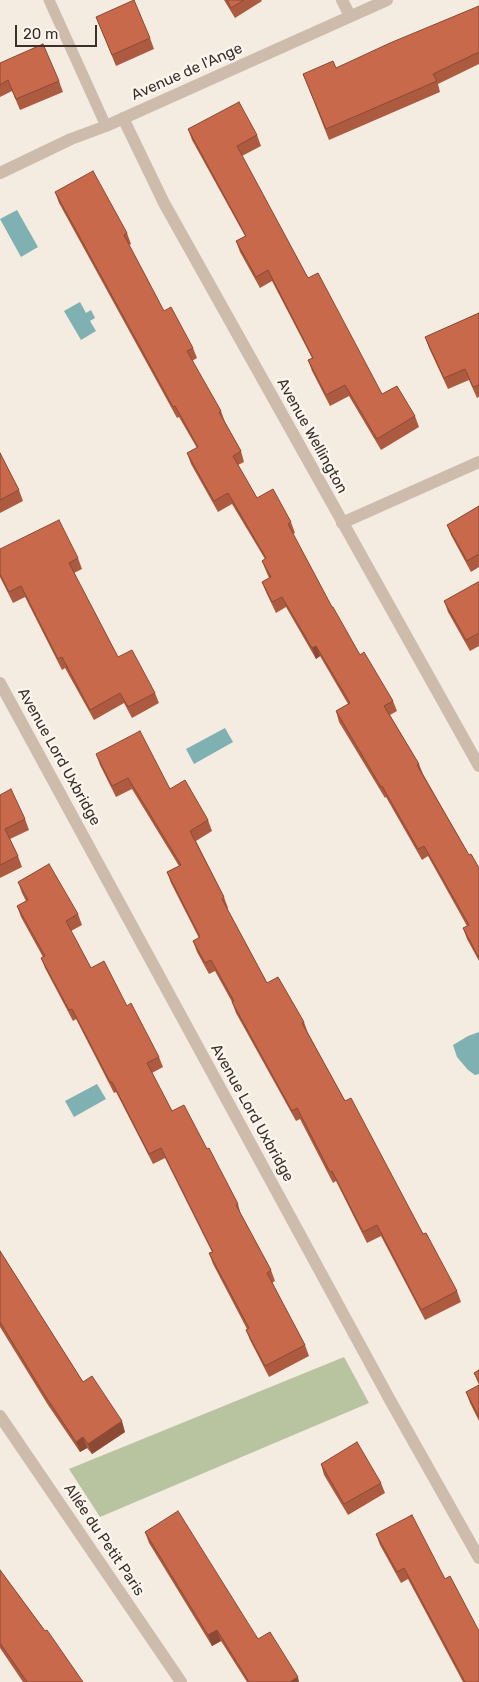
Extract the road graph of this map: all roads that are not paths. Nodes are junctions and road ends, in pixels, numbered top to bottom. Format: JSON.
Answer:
{"nodes":[{"id":1,"x":49,"y":0,"type":"edge"},
{"id":2,"x":342,"y":0,"type":"edge"},
{"id":3,"x":387,"y":0,"type":"edge"},
{"id":4,"x":350,"y":16,"type":"junction"},
{"id":5,"x":123,"y":118,"type":"junction"},
{"id":6,"x":106,"y":126,"type":"junction"},
{"id":7,"x":0,"y":173,"type":"edge"},
{"id":8,"x":479,"y":462,"type":"edge"},
{"id":9,"x":342,"y":523,"type":"junction"},
{"id":10,"x":0,"y":683,"type":"edge"},
{"id":11,"x":479,"y":766,"type":"edge"},
{"id":12,"x":0,"y":1416,"type":"edge"},
{"id":13,"x":479,"y":1558,"type":"edge"},
{"id":14,"x":181,"y":1682,"type":"edge"}],
"edges":[{"from":1,"to":6,"type":"lane"},
{"from":2,"to":4,"type":"street"},
{"from":3,"to":4,"type":"street","name":"Avenue de l'Ange"},
{"from":4,"to":5,"type":"street","name":"Avenue de l'Ange"},
{"from":5,"to":6,"type":"street","name":"Avenue de l'Ange"},
{"from":5,"to":9,"type":"street","name":"Avenue Wellington"},
{"from":6,"to":7,"type":"street","name":"Avenue de l'Ange"},
{"from":8,"to":9,"type":"street"},
{"from":9,"to":11,"type":"street","name":"Avenue Wellington"},
{"from":10,"to":13,"type":"street","name":"Avenue Lord Uxbridge"},
{"from":12,"to":14,"type":"street","name":"Allée du Petit Paris"}]}
